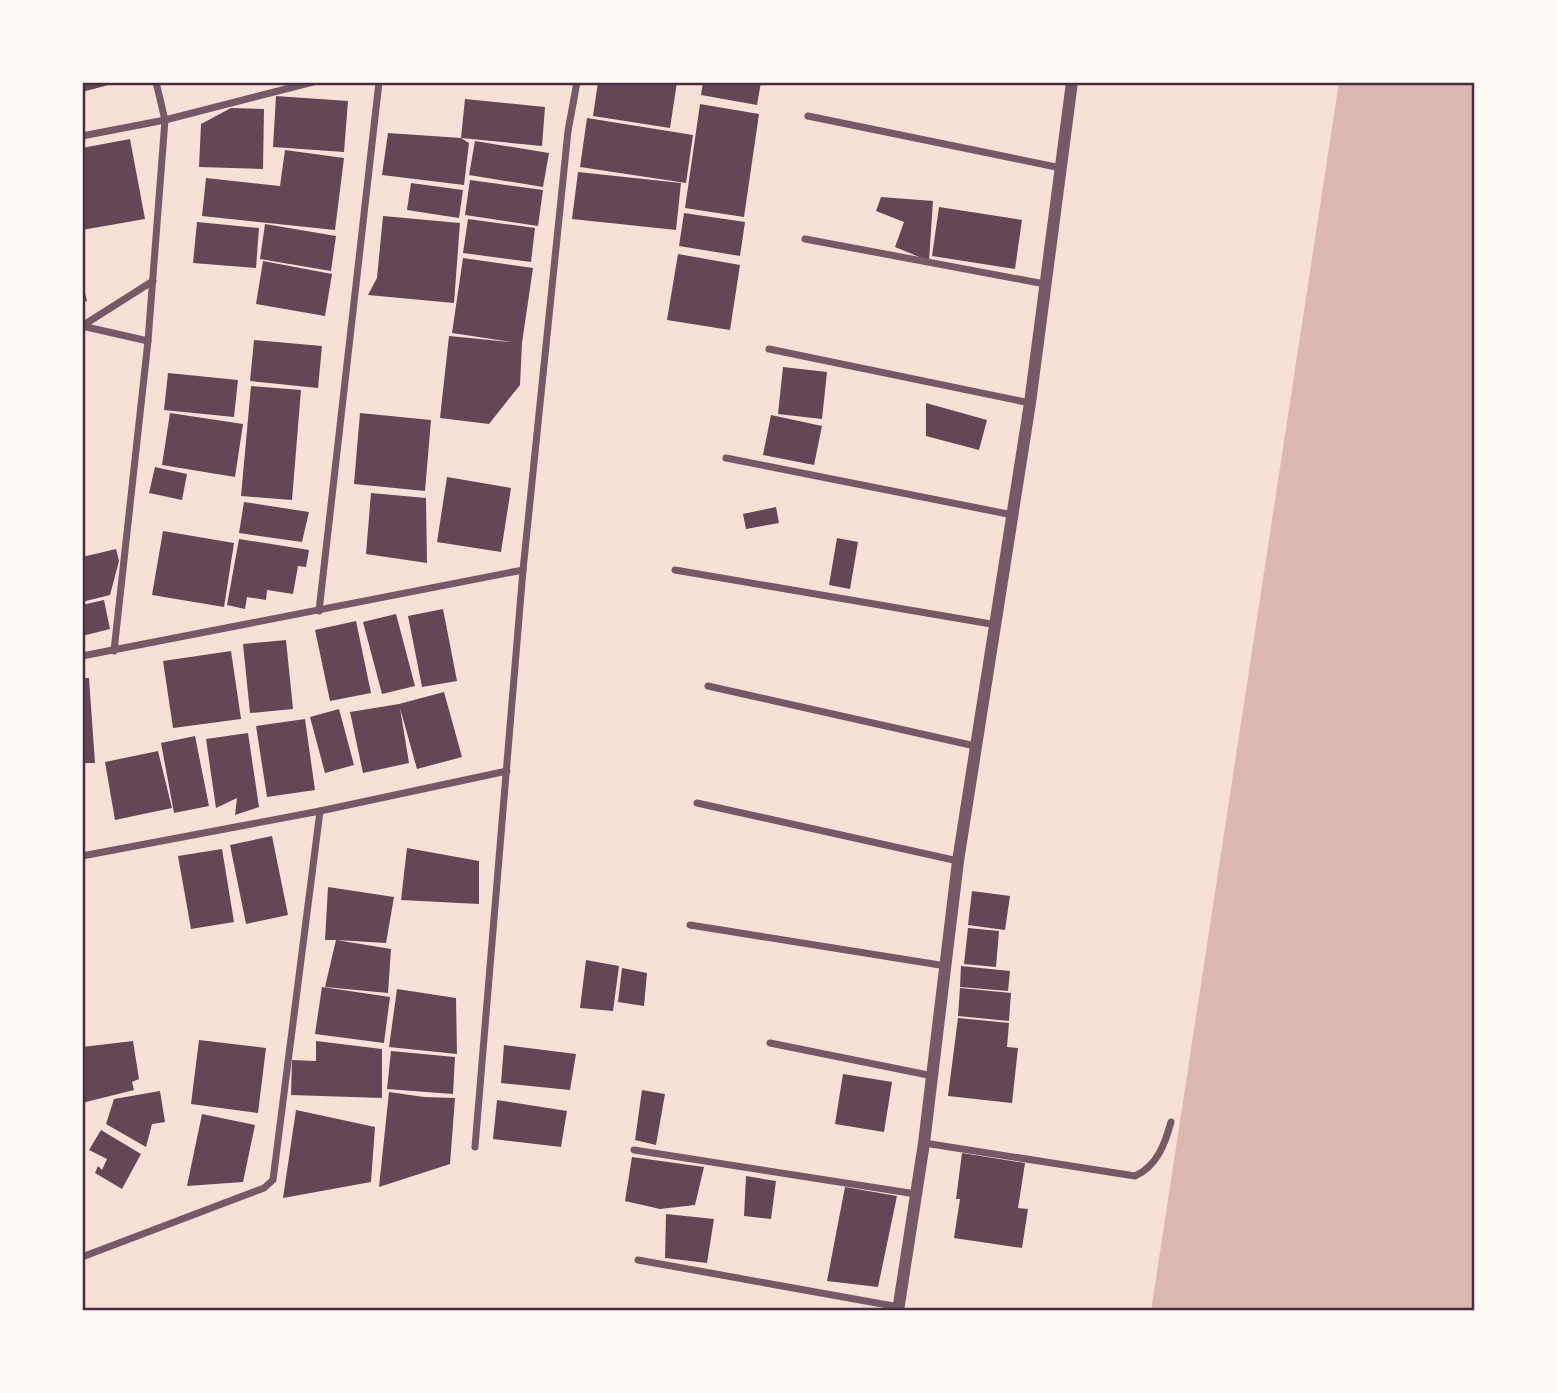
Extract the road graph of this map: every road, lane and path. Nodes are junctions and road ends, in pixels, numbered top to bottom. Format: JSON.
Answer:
{"nodes":[{"id":1,"x":156,"y":82,"type":"edge"},
{"id":2,"x":313,"y":82,"type":"edge"},
{"id":3,"x":379,"y":82,"type":"edge"},
{"id":4,"x":577,"y":82,"type":"edge"},
{"id":5,"x":1072,"y":82,"type":"edge"},
{"id":6,"x":808,"y":116,"type":"dead end"},
{"id":7,"x":165,"y":120,"type":"junction"},
{"id":8,"x":82,"y":136,"type":"edge"},
{"id":9,"x":1062,"y":168,"type":"junction"},
{"id":10,"x":805,"y":239,"type":"dead end"},
{"id":11,"x":153,"y":281,"type":"junction"},
{"id":12,"x":1045,"y":284,"type":"junction"},
{"id":13,"x":82,"y":326,"type":"edge"},
{"id":14,"x":148,"y":341,"type":"junction"},
{"id":15,"x":769,"y":349,"type":"dead end"},
{"id":16,"x":1030,"y":403,"type":"junction"},
{"id":17,"x":726,"y":458,"type":"dead end"},
{"id":18,"x":1013,"y":515,"type":"junction"},
{"id":19,"x":523,"y":570,"type":"junction"},
{"id":20,"x":675,"y":570,"type":"dead end"},
{"id":21,"x":319,"y":611,"type":"junction"},
{"id":22,"x":997,"y":625,"type":"junction"},
{"id":23,"x":114,"y":651,"type":"junction"},
{"id":24,"x":82,"y":656,"type":"edge"},
{"id":25,"x":708,"y":686,"type":"dead end"},
{"id":26,"x":975,"y":746,"type":"junction"},
{"id":27,"x":507,"y":771,"type":"junction"},
{"id":28,"x":697,"y":803,"type":"dead end"},
{"id":29,"x":320,"y":811,"type":"junction"},
{"id":30,"x":82,"y":856,"type":"edge"},
{"id":31,"x":958,"y":861,"type":"junction"},
{"id":32,"x":690,"y":925,"type":"dead end"},
{"id":33,"x":946,"y":966,"type":"junction"},
{"id":34,"x":770,"y":1043,"type":"dead end"},
{"id":35,"x":933,"y":1076,"type":"junction"},
{"id":36,"x":1171,"y":1122,"type":"dead end"},
{"id":37,"x":924,"y":1143,"type":"junction"},
{"id":38,"x":475,"y":1147,"type":"dead end"},
{"id":39,"x":635,"y":1150,"type":"dead end"},
{"id":40,"x":917,"y":1194,"type":"junction"},
{"id":41,"x":82,"y":1257,"type":"edge"},
{"id":42,"x":638,"y":1260,"type":"dead end"},
{"id":43,"x":898,"y":1309,"type":"edge"}],
"edges":[{"from":1,"to":7,"type":"street"},
{"from":2,"to":7,"type":"street"},
{"from":3,"to":21,"type":"street"},
{"from":4,"to":19,"type":"street"},
{"from":5,"to":9,"type":"street"},
{"from":6,"to":9,"type":"street"},
{"from":7,"to":8,"type":"street"},
{"from":7,"to":11,"type":"street"},
{"from":9,"to":12,"type":"street"},
{"from":10,"to":12,"type":"street"},
{"from":11,"to":13,"type":"street"},
{"from":11,"to":14,"type":"street"},
{"from":12,"to":16,"type":"street"},
{"from":13,"to":14,"type":"street"},
{"from":14,"to":23,"type":"street"},
{"from":15,"to":16,"type":"street"},
{"from":16,"to":18,"type":"street"},
{"from":17,"to":18,"type":"street"},
{"from":18,"to":22,"type":"street"},
{"from":19,"to":21,"type":"street"},
{"from":19,"to":27,"type":"street"},
{"from":20,"to":22,"type":"street"},
{"from":21,"to":23,"type":"street"},
{"from":22,"to":26,"type":"street"},
{"from":23,"to":24,"type":"street"},
{"from":25,"to":26,"type":"street"},
{"from":26,"to":31,"type":"street"},
{"from":27,"to":29,"type":"street"},
{"from":27,"to":38,"type":"street"},
{"from":28,"to":31,"type":"street"},
{"from":29,"to":30,"type":"street"},
{"from":29,"to":41,"type":"street"},
{"from":31,"to":33,"type":"street"},
{"from":32,"to":33,"type":"street"},
{"from":33,"to":35,"type":"street"},
{"from":34,"to":35,"type":"street"},
{"from":35,"to":37,"type":"street"},
{"from":36,"to":37,"type":"street"},
{"from":37,"to":40,"type":"street"},
{"from":39,"to":40,"type":"street"},
{"from":40,"to":43,"type":"street"},
{"from":42,"to":43,"type":"street"}]}
